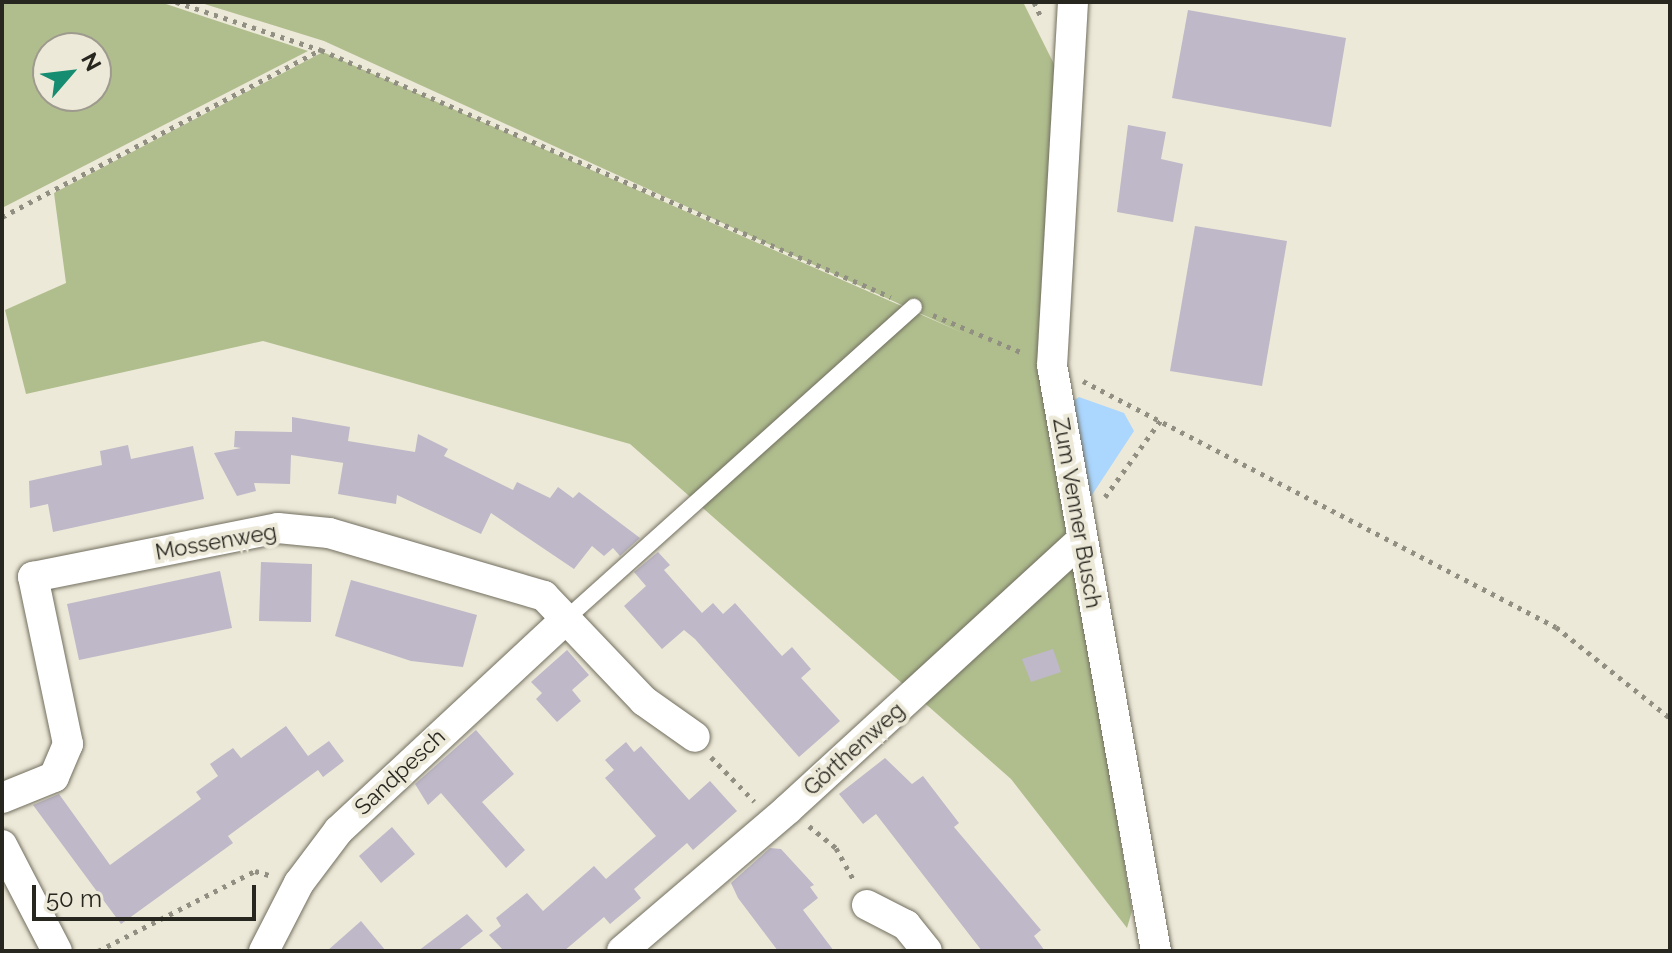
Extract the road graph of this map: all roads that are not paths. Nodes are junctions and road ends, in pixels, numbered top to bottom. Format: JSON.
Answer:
{"nodes":[{"id":1,"x":1073,"y":2,"type":"edge"},
{"id":2,"x":914,"y":307,"type":"road end"},
{"id":3,"x":1080,"y":541,"type":"junction"},
{"id":4,"x":567,"y":618,"type":"junction"},
{"id":5,"x":695,"y":737,"type":"road end"},
{"id":6,"x":2,"y":798,"type":"edge"},
{"id":7,"x":2,"y":845,"type":"edge"},
{"id":8,"x":867,"y":905,"type":"road end"},
{"id":9,"x":1148,"y":947,"type":"edge"},
{"id":10,"x":57,"y":951,"type":"edge"},
{"id":11,"x":264,"y":951,"type":"edge"},
{"id":12,"x":622,"y":951,"type":"edge"},
{"id":13,"x":927,"y":951,"type":"edge"}],
"edges":[{"from":1,"to":3,"type":"street","name":"Zum Venner Busch"},
{"from":2,"to":4,"type":"lane"},
{"from":3,"to":9,"type":"street","name":"Zum Venner Busch"},
{"from":3,"to":12,"type":"street","name":"Görthenweg"},
{"from":4,"to":5,"type":"street","name":"Mossenweg"},
{"from":4,"to":6,"type":"street","name":"Mossenweg"},
{"from":4,"to":11,"type":"street","name":"Sandpesch"},
{"from":7,"to":10,"type":"street"},
{"from":8,"to":13,"type":"street"}]}
